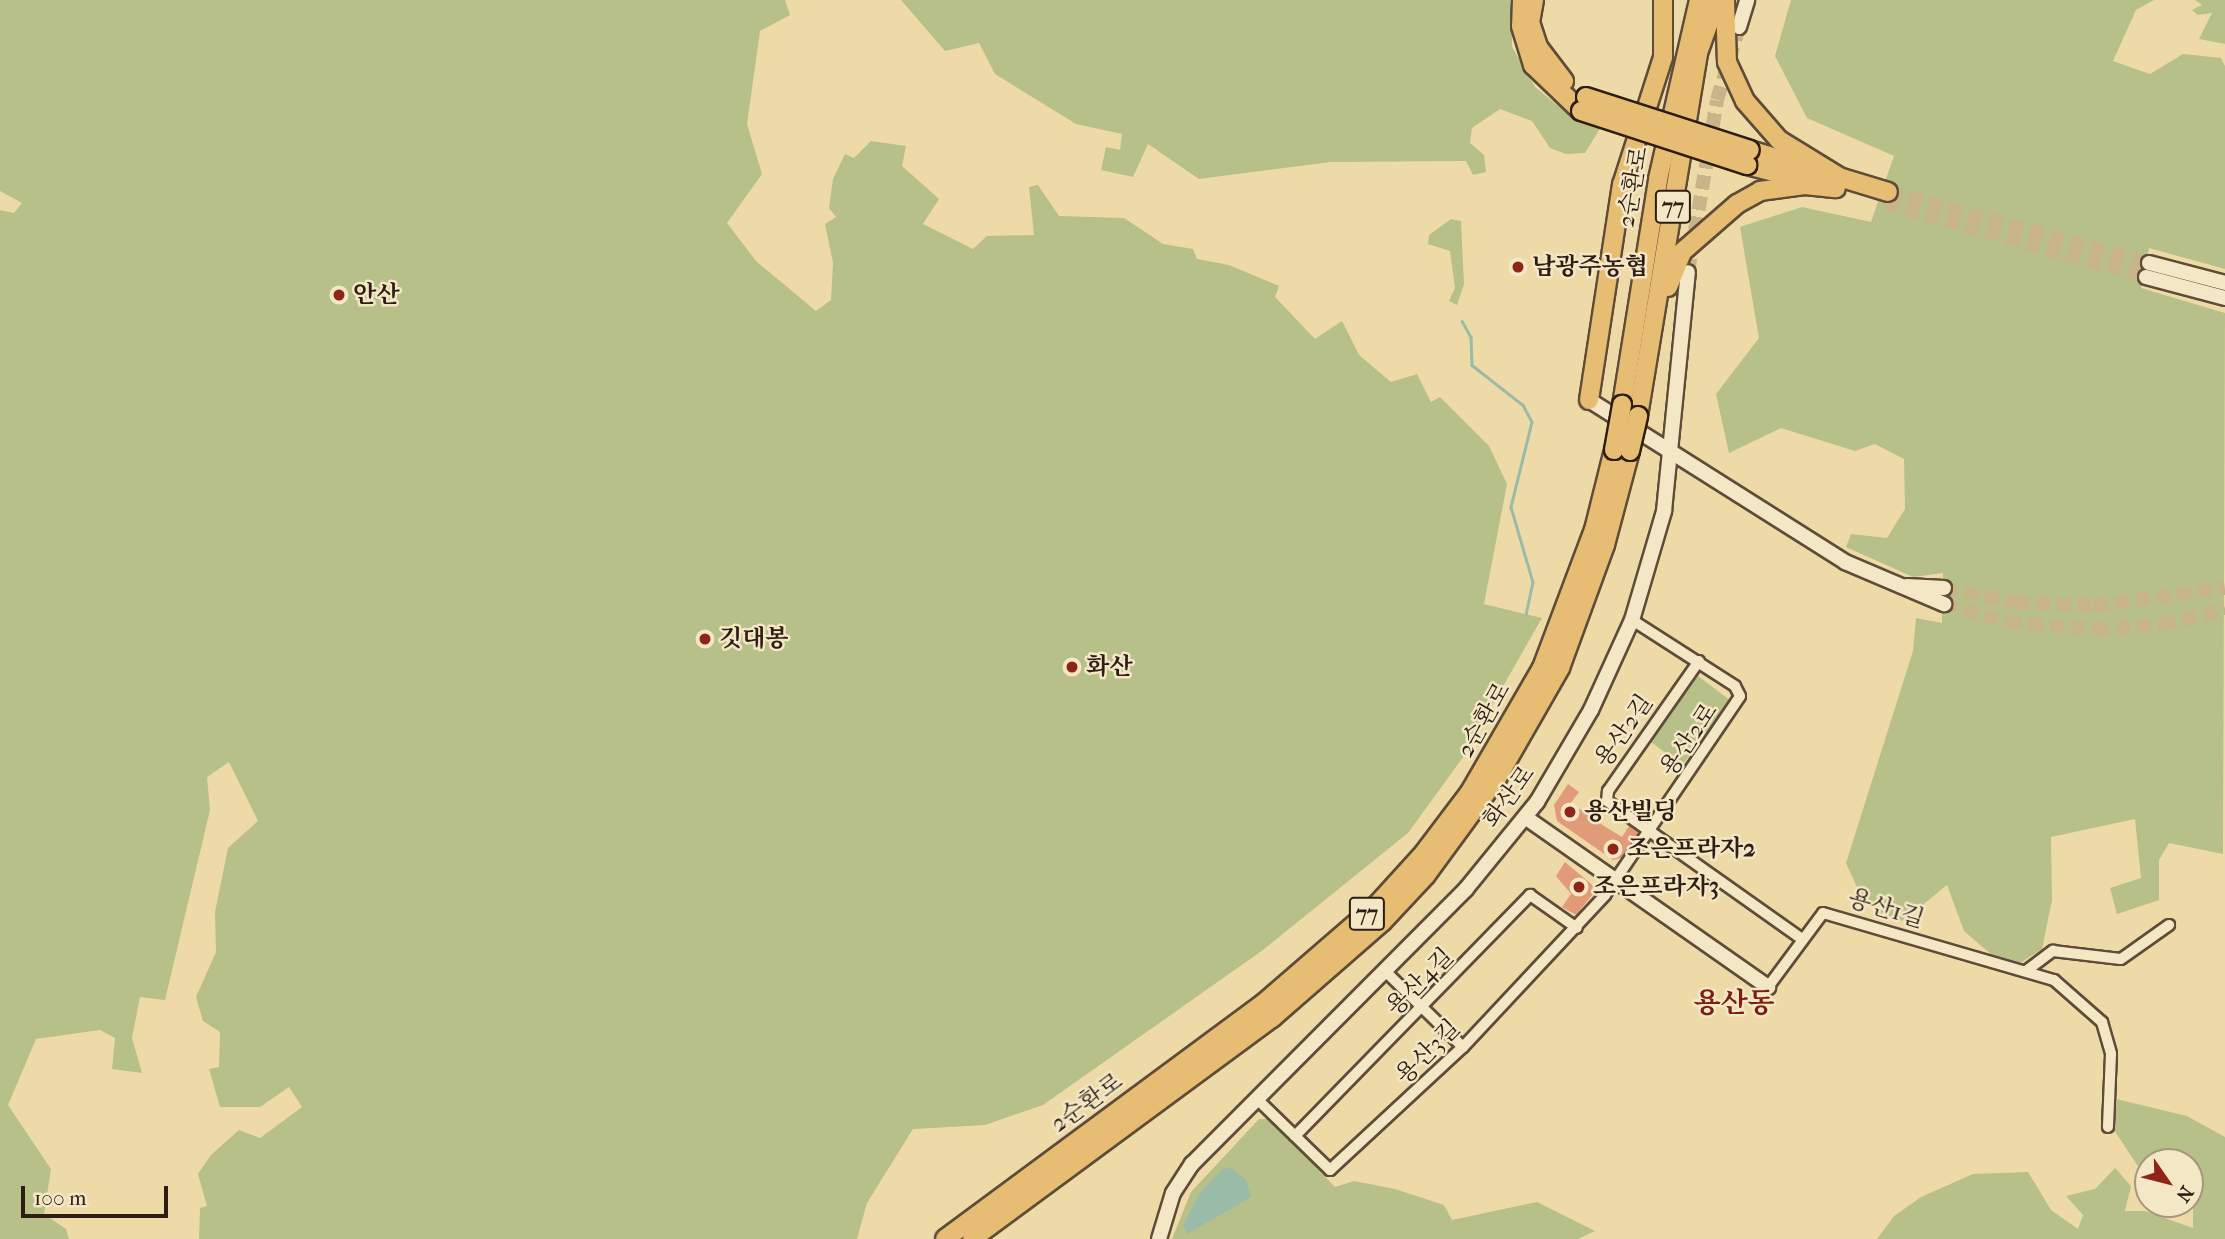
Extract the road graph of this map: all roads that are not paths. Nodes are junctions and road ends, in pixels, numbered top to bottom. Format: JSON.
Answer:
{"nodes":[{"id":1,"x":1522,"y":0,"type":"edge"},
{"id":2,"x":1534,"y":0,"type":"edge"},
{"id":3,"x":1665,"y":0,"type":"edge"},
{"id":4,"x":1699,"y":0,"type":"edge"},
{"id":5,"x":1717,"y":0,"type":"edge"},
{"id":6,"x":1725,"y":0,"type":"edge"},
{"id":7,"x":1748,"y":0,"type":"edge"},
{"id":8,"x":1739,"y":27,"type":"tunnel mouth"},
{"id":9,"x":1678,"y":80,"type":"junction"},
{"id":10,"x":1584,"y":104,"type":"junction"},
{"id":11,"x":1839,"y":183,"type":"junction"},
{"id":12,"x":1887,"y":197,"type":"tunnel mouth"},
{"id":13,"x":1688,"y":272,"type":"tunnel mouth"},
{"id":14,"x":2225,"y":283,"type":"edge"},
{"id":15,"x":2225,"y":298,"type":"edge"},
{"id":16,"x":1643,"y":382,"type":"junction"},
{"id":17,"x":1589,"y":400,"type":"joint"},
{"id":18,"x":1622,"y":450,"type":"junction"},
{"id":19,"x":1669,"y":454,"type":"junction"},
{"id":20,"x":1899,"y":586,"type":"junction"},
{"id":21,"x":1944,"y":588,"type":"tunnel mouth"},
{"id":22,"x":1944,"y":604,"type":"tunnel mouth"},
{"id":23,"x":1632,"y":620,"type":"junction"},
{"id":24,"x":1699,"y":661,"type":"junction"},
{"id":25,"x":1525,"y":817,"type":"junction"},
{"id":26,"x":1652,"y":832,"type":"junction"},
{"id":27,"x":1616,"y":881,"type":"junction"},
{"id":28,"x":2169,"y":925,"type":"dead end"},
{"id":29,"x":1577,"y":928,"type":"junction"},
{"id":30,"x":1803,"y":940,"type":"junction"},
{"id":31,"x":1384,"y":970,"type":"junction"},
{"id":32,"x":2026,"y":971,"type":"junction"},
{"id":33,"x":1768,"y":988,"type":"joint"},
{"id":34,"x":1423,"y":1008,"type":"junction"},
{"id":35,"x":1463,"y":1047,"type":"junction"},
{"id":36,"x":1257,"y":1099,"type":"junction"},
{"id":37,"x":2109,"y":1127,"type":"dead end"},
{"id":38,"x":1295,"y":1136,"type":"junction"},
{"id":39,"x":1020,"y":1204,"type":"junction"},
{"id":40,"x":945,"y":1239,"type":"edge"},
{"id":41,"x":972,"y":1239,"type":"edge"},
{"id":42,"x":992,"y":1239,"type":"edge"},
{"id":43,"x":1159,"y":1239,"type":"edge"}],
"edges":[{"from":1,"to":10,"type":"highway"},
{"from":2,"to":10,"type":"highway"},
{"from":3,"to":9,"type":"highway"},
{"from":3,"to":17,"type":"highway"},
{"from":4,"to":9,"type":"highway","name":"2순환로","number":"77"},
{"from":5,"to":16,"type":"highway","name":"2순환로","number":"77"},
{"from":6,"to":11,"type":"highway"},
{"from":7,"to":8,"type":"main road"},
{"from":9,"to":18,"type":"highway","name":"2순환로","number":"77","bridge":true},
{"from":10,"to":11,"type":"highway","bridge":true},
{"from":11,"to":12,"type":"highway"},
{"from":11,"to":16,"type":"highway"},
{"from":13,"to":19,"type":"main road","name":"화산로"},
{"from":14,"to":15,"type":"main road"},
{"from":16,"to":18,"type":"highway","name":"2순환로","number":"77","bridge":true},
{"from":17,"to":19,"type":"main road"},
{"from":18,"to":39,"type":"highway","name":"2순환로","number":"77"},
{"from":18,"to":40,"type":"highway","name":"2순환로","number":"77"},
{"from":19,"to":20,"type":"main road"},
{"from":19,"to":23,"type":"main road","name":"화산로"},
{"from":20,"to":21,"type":"main road"},
{"from":20,"to":22,"type":"main road"},
{"from":23,"to":24,"type":"street","name":"용산2로"},
{"from":23,"to":25,"type":"main road","name":"화산로"},
{"from":24,"to":26,"type":"street","name":"용산2로"},
{"from":24,"to":26,"type":"street","name":"용산2길"},
{"from":25,"to":27,"type":"main road"},
{"from":25,"to":31,"type":"main road","name":"화산로"},
{"from":26,"to":27,"type":"street","name":"용산2로"},
{"from":26,"to":30,"type":"street","name":"용산2길"},
{"from":27,"to":29,"type":"street","name":"용산3길"},
{"from":27,"to":33,"type":"main road"},
{"from":28,"to":32,"type":"street"},
{"from":29,"to":34,"type":"street","name":"용산4길"},
{"from":29,"to":35,"type":"street","name":"용산3길"},
{"from":30,"to":32,"type":"street","name":"용산1길"},
{"from":30,"to":33,"type":"street","name":"용산1길"},
{"from":31,"to":34,"type":"street"},
{"from":31,"to":36,"type":"main road","name":"화산로"},
{"from":32,"to":37,"type":"street","name":"용산1길"},
{"from":34,"to":35,"type":"street"},
{"from":34,"to":38,"type":"street","name":"용산4길"},
{"from":35,"to":38,"type":"street","name":"용산3길"},
{"from":36,"to":38,"type":"street","name":"용산3길"},
{"from":36,"to":43,"type":"main road","name":"화산로"},
{"from":39,"to":41,"type":"highway","name":"2순환로","number":"77"},
{"from":39,"to":42,"type":"highway"}]}
